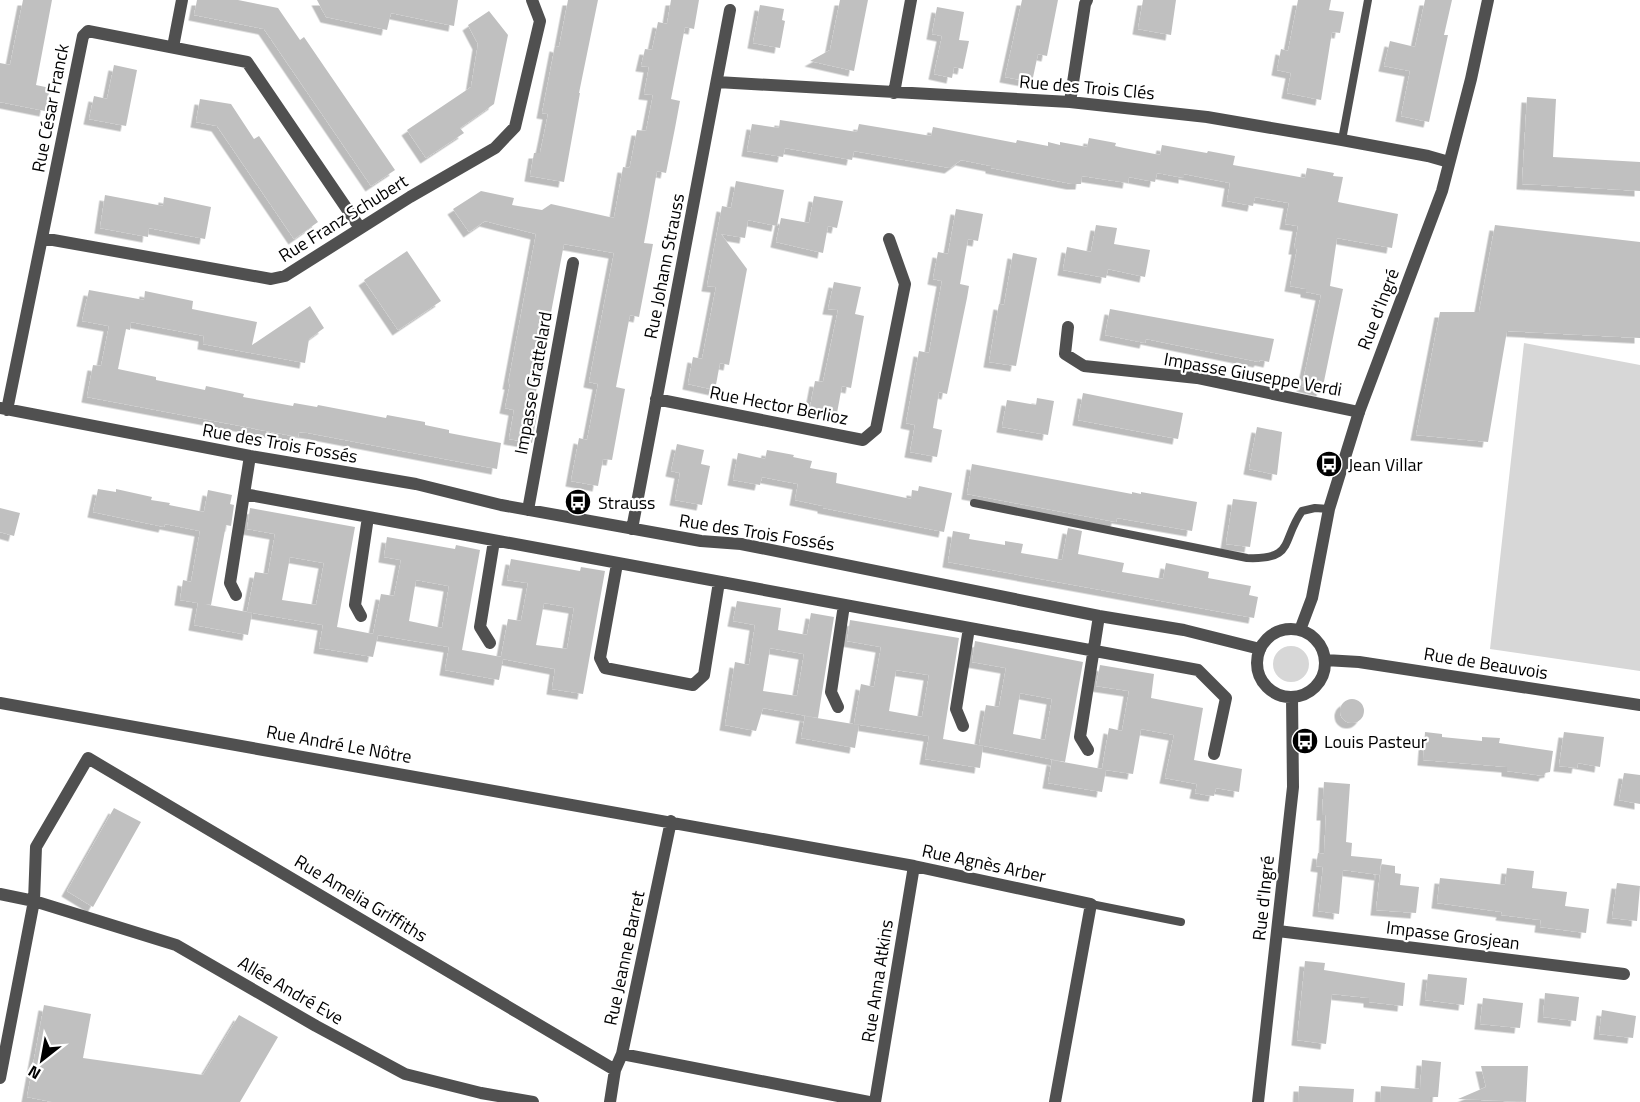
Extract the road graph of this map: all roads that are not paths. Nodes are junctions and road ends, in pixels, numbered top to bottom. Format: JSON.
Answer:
{"nodes":[{"id":1,"x":182,"y":0,"type":"edge"},
{"id":2,"x":532,"y":0,"type":"edge"},
{"id":3,"x":911,"y":0,"type":"edge"},
{"id":4,"x":1087,"y":0,"type":"edge"},
{"id":5,"x":1368,"y":0,"type":"edge"},
{"id":6,"x":1488,"y":0,"type":"edge"},
{"id":7,"x":730,"y":10,"type":"dead end"},
{"id":8,"x":173,"y":47,"type":"junction"},
{"id":9,"x":717,"y":82,"type":"junction"},
{"id":10,"x":894,"y":93,"type":"junction"},
{"id":11,"x":1070,"y":102,"type":"junction"},
{"id":12,"x":1342,"y":140,"type":"junction"},
{"id":13,"x":1449,"y":162,"type":"junction"},
{"id":14,"x":360,"y":228,"type":"junction"},
{"id":15,"x":42,"y":238,"type":"junction"},
{"id":16,"x":889,"y":239,"type":"dead end"},
{"id":17,"x":573,"y":263,"type":"dead end"},
{"id":18,"x":1068,"y":327,"type":"dead end"},
{"id":19,"x":656,"y":399,"type":"junction"},
{"id":20,"x":4,"y":409,"type":"edge"},
{"id":21,"x":1359,"y":412,"type":"junction"},
{"id":22,"x":250,"y":456,"type":"junction"},
{"id":23,"x":244,"y":494,"type":"junction"},
{"id":24,"x":974,"y":503,"type":"dead end"},
{"id":25,"x":1329,"y":509,"type":"junction"},
{"id":26,"x":528,"y":510,"type":"junction"},
{"id":27,"x":368,"y":517,"type":"junction"},
{"id":28,"x":632,"y":529,"type":"junction"},
{"id":29,"x":494,"y":541,"type":"junction"},
{"id":30,"x":617,"y":564,"type":"junction"},
{"id":31,"x":719,"y":582,"type":"junction"},
{"id":32,"x":236,"y":595,"type":"dead end"},
{"id":33,"x":844,"y":605,"type":"junction"},
{"id":34,"x":361,"y":616,"type":"dead end"},
{"id":35,"x":1099,"y":616,"type":"junction"},
{"id":36,"x":969,"y":628,"type":"junction"},
{"id":37,"x":1300,"y":630,"type":"junction"},
{"id":38,"x":490,"y":643,"type":"dead end"},
{"id":39,"x":1093,"y":650,"type":"junction"},
{"id":40,"x":1260,"y":650,"type":"junction"},
{"id":41,"x":1325,"y":660,"type":"junction"},
{"id":42,"x":1292,"y":697,"type":"junction"},
{"id":43,"x":0,"y":703,"type":"edge"},
{"id":44,"x":1640,"y":705,"type":"edge"},
{"id":45,"x":837,"y":707,"type":"dead end"},
{"id":46,"x":963,"y":726,"type":"dead end"},
{"id":47,"x":1088,"y":750,"type":"dead end"},
{"id":48,"x":1214,"y":754,"type":"dead end"},
{"id":49,"x":671,"y":821,"type":"junction"},
{"id":50,"x":914,"y":866,"type":"junction"},
{"id":51,"x":0,"y":894,"type":"edge"},
{"id":52,"x":33,"y":901,"type":"junction"},
{"id":53,"x":1091,"y":904,"type":"junction"},
{"id":54,"x":1181,"y":922,"type":"dead end"},
{"id":55,"x":1278,"y":931,"type":"junction"},
{"id":56,"x":1624,"y":974,"type":"dead end"},
{"id":57,"x":622,"y":1054,"type":"junction"},
{"id":58,"x":615,"y":1070,"type":"junction"},
{"id":59,"x":0,"y":1078,"type":"edge"},
{"id":60,"x":533,"y":1102,"type":"edge"},
{"id":61,"x":610,"y":1102,"type":"edge"},
{"id":62,"x":869,"y":1102,"type":"edge"},
{"id":63,"x":875,"y":1102,"type":"edge"},
{"id":64,"x":1055,"y":1102,"type":"edge"},
{"id":65,"x":1258,"y":1102,"type":"edge"}],
"edges":[{"from":1,"to":8,"type":"street"},
{"from":2,"to":14,"type":"street","name":"Rue Franz Schubert"},
{"from":3,"to":10,"type":"street"},
{"from":4,"to":11,"type":"street"},
{"from":5,"to":12,"type":"lane"},
{"from":6,"to":13,"type":"street","name":"Rue d'Ingré"},
{"from":7,"to":9,"type":"street","name":"Rue Johann Strauss"},
{"from":8,"to":14,"type":"street","name":"Rue César Franck"},
{"from":8,"to":15,"type":"street","name":"Rue César Franck"},
{"from":9,"to":10,"type":"street","name":"Rue des Trois Clés"},
{"from":9,"to":19,"type":"street","name":"Rue Johann Strauss"},
{"from":10,"to":11,"type":"street","name":"Rue des Trois Clés"},
{"from":11,"to":12,"type":"street","name":"Rue des Trois Clés"},
{"from":12,"to":13,"type":"street","name":"Rue des Trois Clés"},
{"from":13,"to":21,"type":"street","name":"Rue d'Ingré"},
{"from":14,"to":15,"type":"street","name":"Rue Franz Schubert"},
{"from":15,"to":20,"type":"street","name":"Rue César Franck"},
{"from":16,"to":19,"type":"street","name":"Rue Hector Berlioz"},
{"from":17,"to":26,"type":"street","name":"Impasse Grattelard"},
{"from":18,"to":21,"type":"street","name":"Impasse Giuseppe Verdi"},
{"from":19,"to":28,"type":"street","name":"Rue Johann Strauss"},
{"from":20,"to":22,"type":"street","name":"Rue des Trois Fossés"},
{"from":21,"to":25,"type":"street","name":"Rue d'Ingré"},
{"from":22,"to":23,"type":"street"},
{"from":22,"to":26,"type":"street","name":"Rue des Trois Fossés"},
{"from":23,"to":27,"type":"street"},
{"from":23,"to":32,"type":"street"},
{"from":24,"to":25,"type":"lane"},
{"from":25,"to":37,"type":"street","name":"Rue d'Ingré"},
{"from":26,"to":28,"type":"street","name":"Rue des Trois Fossés"},
{"from":27,"to":29,"type":"street"},
{"from":27,"to":34,"type":"street"},
{"from":28,"to":35,"type":"street","name":"Rue des Trois Fossés"},
{"from":29,"to":30,"type":"street"},
{"from":29,"to":38,"type":"street"},
{"from":30,"to":31,"type":"street"},
{"from":30,"to":31,"type":"street"},
{"from":31,"to":33,"type":"street"},
{"from":33,"to":36,"type":"street"},
{"from":33,"to":45,"type":"street"},
{"from":35,"to":39,"type":"street"},
{"from":35,"to":40,"type":"street","name":"Rue des Trois Fossés"},
{"from":36,"to":39,"type":"street"},
{"from":36,"to":46,"type":"street"},
{"from":37,"to":40,"type":"street"},
{"from":37,"to":41,"type":"street"},
{"from":39,"to":47,"type":"street"},
{"from":39,"to":48,"type":"street"},
{"from":40,"to":42,"type":"street"},
{"from":41,"to":42,"type":"street"},
{"from":41,"to":44,"type":"street","name":"Rue de Beauvois"},
{"from":42,"to":55,"type":"street","name":"Rue d'Ingré"},
{"from":43,"to":49,"type":"street","name":"Rue André Le Nôtre"},
{"from":49,"to":50,"type":"street","name":"Rue Agnès Arber"},
{"from":49,"to":57,"type":"street","name":"Rue Jeanne Barret"},
{"from":50,"to":53,"type":"street","name":"Rue Agnès Arber"},
{"from":50,"to":63,"type":"street","name":"Rue Anna Atkins"},
{"from":51,"to":52,"type":"street"},
{"from":52,"to":58,"type":"street","name":"Rue Amelia Griffiths"},
{"from":52,"to":59,"type":"street"},
{"from":52,"to":60,"type":"street","name":"Allée André Eve"},
{"from":53,"to":54,"type":"lane"},
{"from":53,"to":64,"type":"street"},
{"from":55,"to":56,"type":"street","name":"Impasse Grosjean"},
{"from":55,"to":65,"type":"street","name":"Rue d'Ingré"},
{"from":57,"to":58,"type":"street","name":"Rue Jeanne Barret"},
{"from":57,"to":62,"type":"street"},
{"from":58,"to":61,"type":"street","name":"Rue Jeanne Barret"}]}
